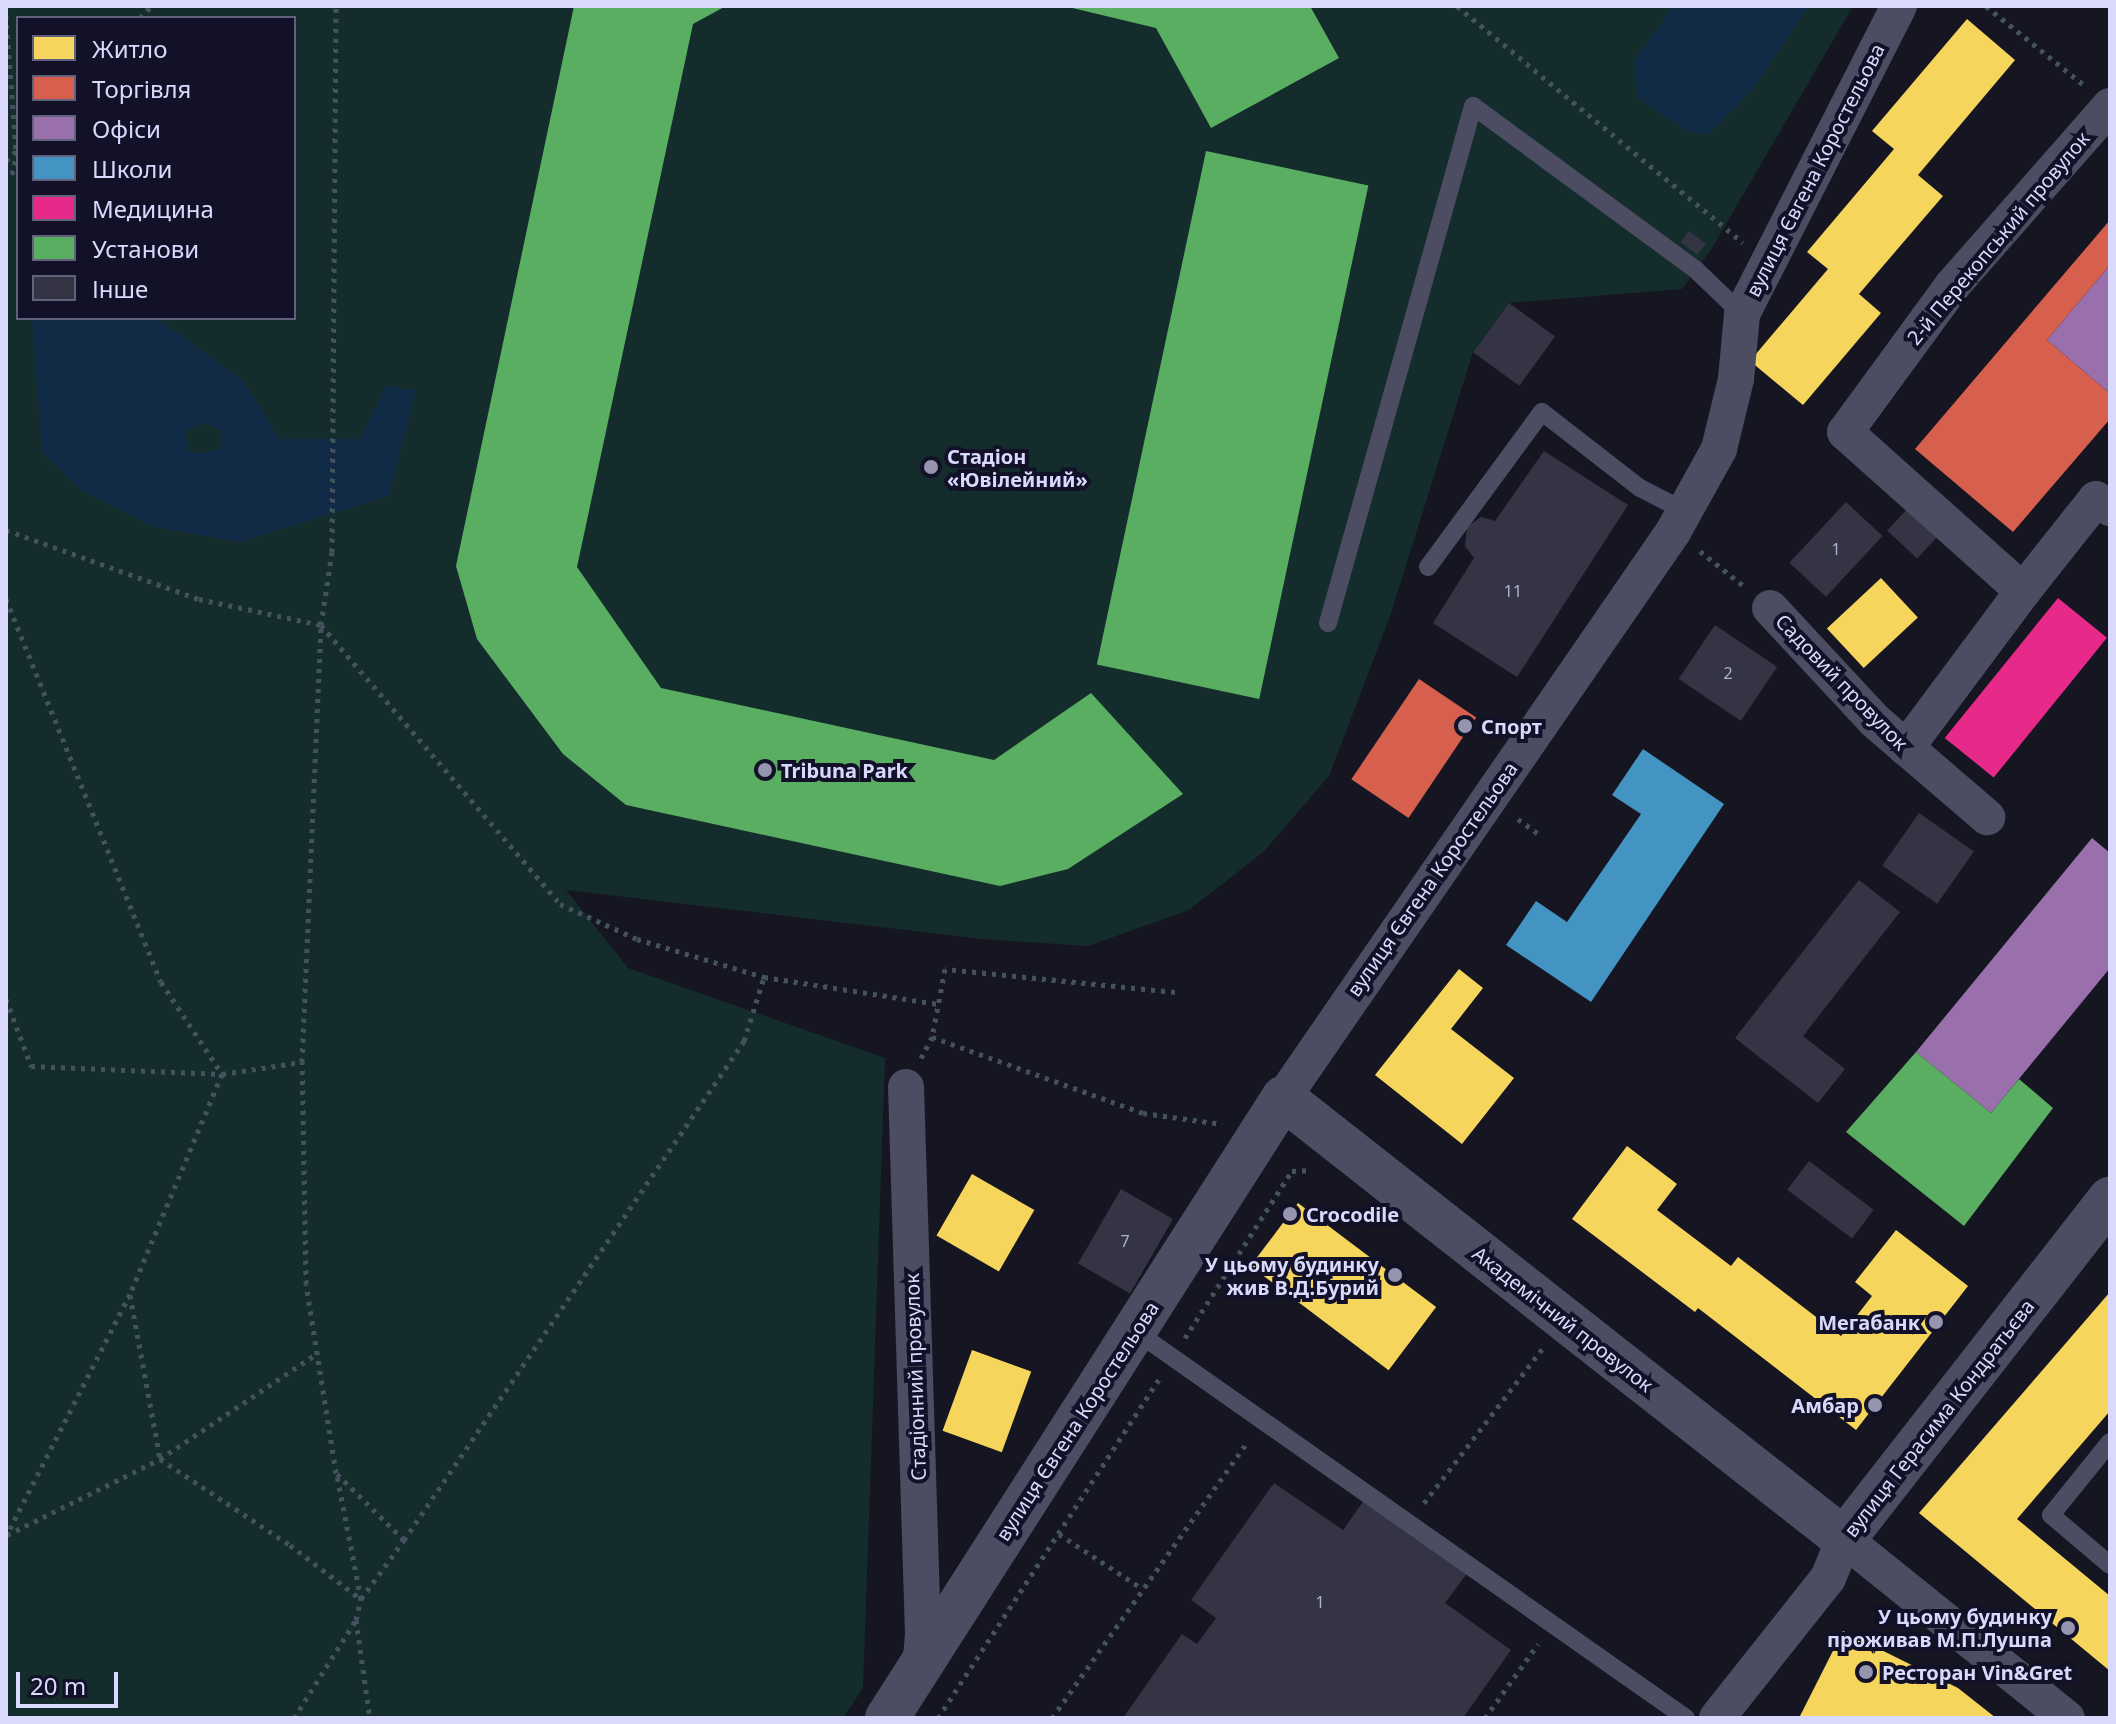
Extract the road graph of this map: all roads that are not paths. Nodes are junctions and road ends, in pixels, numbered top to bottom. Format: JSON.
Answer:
{"nodes":[{"id":1,"x":1899,"y":6,"type":"edge"},
{"id":2,"x":2110,"y":106,"type":"edge"},
{"id":3,"x":1742,"y":314,"type":"junction"},
{"id":4,"x":2105,"y":496,"type":"edge"},
{"id":5,"x":1685,"y":511,"type":"junction"},
{"id":6,"x":1428,"y":567,"type":"dead end"},
{"id":7,"x":2023,"y":591,"type":"junction"},
{"id":8,"x":1770,"y":608,"type":"road end"},
{"id":9,"x":1328,"y":623,"type":"dead end"},
{"id":10,"x":1906,"y":748,"type":"junction"},
{"id":11,"x":1987,"y":817,"type":"dead end"},
{"id":12,"x":906,"y":1087,"type":"dead end"},
{"id":13,"x":1283,"y":1098,"type":"junction"},
{"id":14,"x":2110,"y":1198,"type":"edge"},
{"id":15,"x":1135,"y":1331,"type":"junction"},
{"id":16,"x":2110,"y":1442,"type":"edge"},
{"id":17,"x":1844,"y":1539,"type":"junction"},
{"id":18,"x":2110,"y":1565,"type":"edge"},
{"id":19,"x":920,"y":1667,"type":"junction"},
{"id":20,"x":887,"y":1718,"type":"edge"},
{"id":21,"x":1686,"y":1718,"type":"edge"},
{"id":22,"x":1717,"y":1718,"type":"edge"},
{"id":23,"x":2067,"y":1718,"type":"edge"}],
"edges":[{"from":1,"to":3,"type":"street","name":"вулиця Євгена Коростельова"},
{"from":2,"to":7,"type":"street","name":"2-й Перекопський провулок"},
{"from":3,"to":5,"type":"street","name":"вулиця Євгена Коростельова"},
{"from":3,"to":9,"type":"lane"},
{"from":4,"to":7,"type":"street"},
{"from":5,"to":6,"type":"lane"},
{"from":5,"to":13,"type":"street","name":"вулиця Євгена Коростельова"},
{"from":7,"to":10,"type":"street"},
{"from":8,"to":10,"type":"street","name":"Садовий провулок"},
{"from":10,"to":11,"type":"street","name":"Садовий провулок"},
{"from":12,"to":19,"type":"street","name":"Стадіонний провулок"},
{"from":13,"to":15,"type":"street","name":"вулиця Євгена Коростельова"},
{"from":13,"to":17,"type":"street","name":"Академічний провулок"},
{"from":14,"to":17,"type":"street","name":"вулиця Герасима Кондратьєва"},
{"from":15,"to":19,"type":"street","name":"вулиця Євгена Коростельова"},
{"from":15,"to":21,"type":"lane"},
{"from":16,"to":18,"type":"lane"},
{"from":17,"to":22,"type":"street","name":"вулиця Герасима Кондратьєва"},
{"from":17,"to":23,"type":"street"},
{"from":19,"to":20,"type":"street","name":"вулиця Євгена Коростельова"}]}
